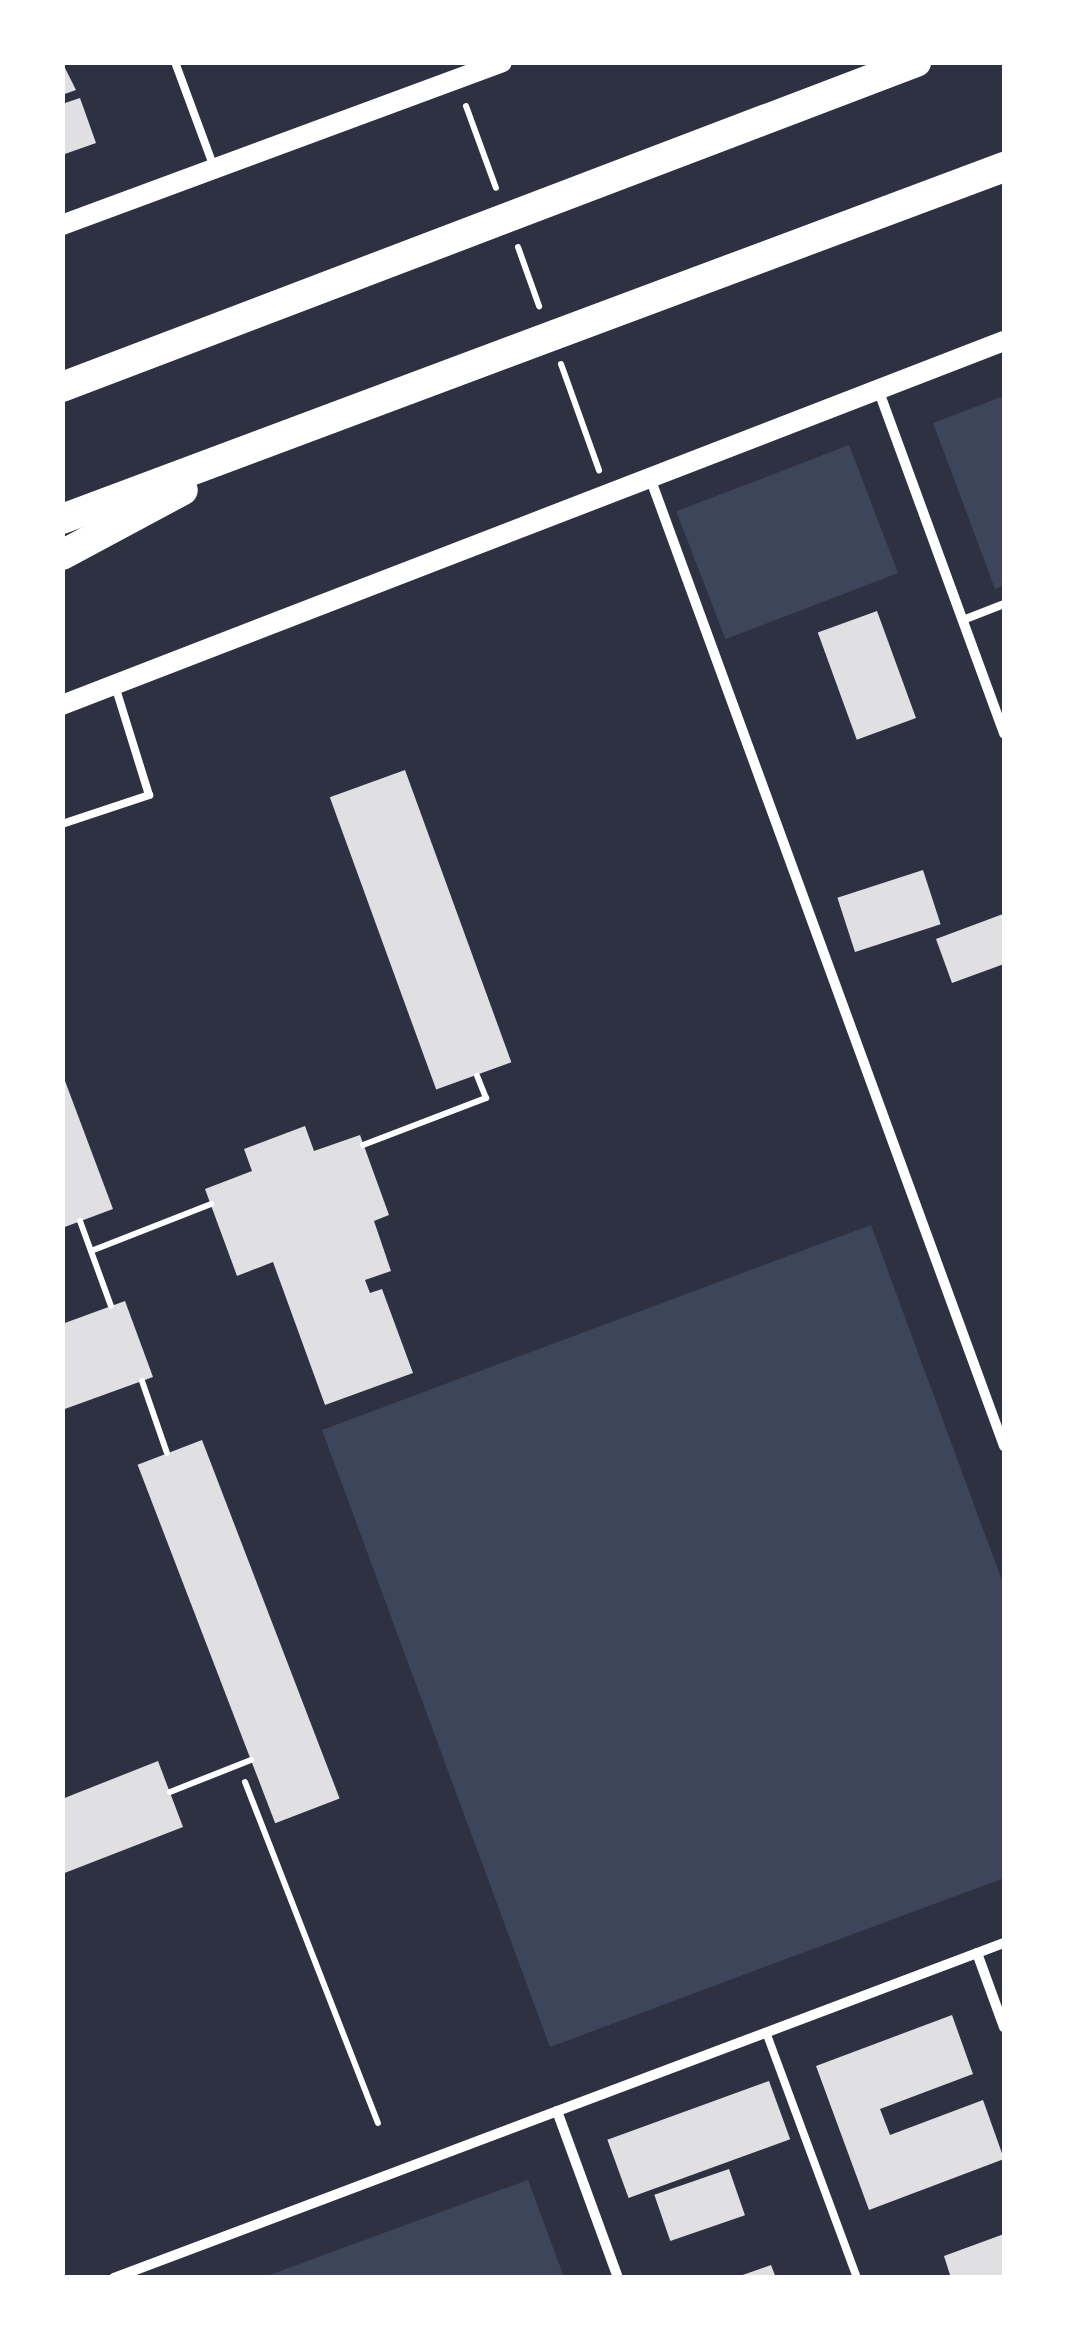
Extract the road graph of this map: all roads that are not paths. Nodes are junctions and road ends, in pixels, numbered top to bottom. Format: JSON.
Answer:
{"nodes":[{"id":1,"x":176,"y":62,"type":"edge"},
{"id":2,"x":916,"y":62,"type":"edge"},
{"id":3,"x":493,"y":64,"type":"edge"},
{"id":4,"x":1004,"y":167,"type":"edge"},
{"id":5,"x":214,"y":169,"type":"junction"},
{"id":6,"x":62,"y":225,"type":"edge"},
{"id":7,"x":1004,"y":341,"type":"edge"},
{"id":8,"x":62,"y":387,"type":"edge"},
{"id":9,"x":878,"y":388,"type":"junction"},
{"id":10,"x":243,"y":454,"type":"junction"},
{"id":11,"x":648,"y":474,"type":"junction"},
{"id":12,"x":62,"y":519,"type":"edge"},
{"id":13,"x":62,"y":554,"type":"edge"},
{"id":14,"x":1004,"y":604,"type":"edge"},
{"id":15,"x":962,"y":620,"type":"junction"},
{"id":16,"x":114,"y":684,"type":"junction"},
{"id":17,"x":62,"y":705,"type":"edge"},
{"id":18,"x":1004,"y":734,"type":"edge"},
{"id":19,"x":62,"y":824,"type":"edge"},
{"id":20,"x":1004,"y":1446,"type":"edge"},
{"id":21,"x":1004,"y":1943,"type":"edge"},
{"id":22,"x":978,"y":1953,"type":"junction"},
{"id":23,"x":1004,"y":2027,"type":"edge"},
{"id":24,"x":766,"y":2032,"type":"junction"},
{"id":25,"x":557,"y":2111,"type":"junction"},
{"id":26,"x":114,"y":2278,"type":"edge"},
{"id":27,"x":618,"y":2278,"type":"edge"},
{"id":28,"x":857,"y":2278,"type":"edge"}],
"edges":[{"from":1,"to":5,"type":"lane"},
{"from":2,"to":8,"type":"highway"},
{"from":3,"to":5,"type":"main road"},
{"from":4,"to":10,"type":"highway"},
{"from":5,"to":6,"type":"main road"},
{"from":7,"to":9,"type":"main road"},
{"from":9,"to":11,"type":"main road"},
{"from":9,"to":15,"type":"street"},
{"from":10,"to":12,"type":"highway"},
{"from":10,"to":13,"type":"highway"},
{"from":11,"to":16,"type":"main road"},
{"from":11,"to":20,"type":"street"},
{"from":14,"to":15,"type":"lane"},
{"from":15,"to":18,"type":"street"},
{"from":16,"to":17,"type":"main road"},
{"from":16,"to":19,"type":"lane"},
{"from":21,"to":22,"type":"street"},
{"from":22,"to":23,"type":"street"},
{"from":22,"to":24,"type":"street"},
{"from":24,"to":25,"type":"street"},
{"from":24,"to":28,"type":"lane"},
{"from":25,"to":26,"type":"street"},
{"from":25,"to":27,"type":"street"}]}
